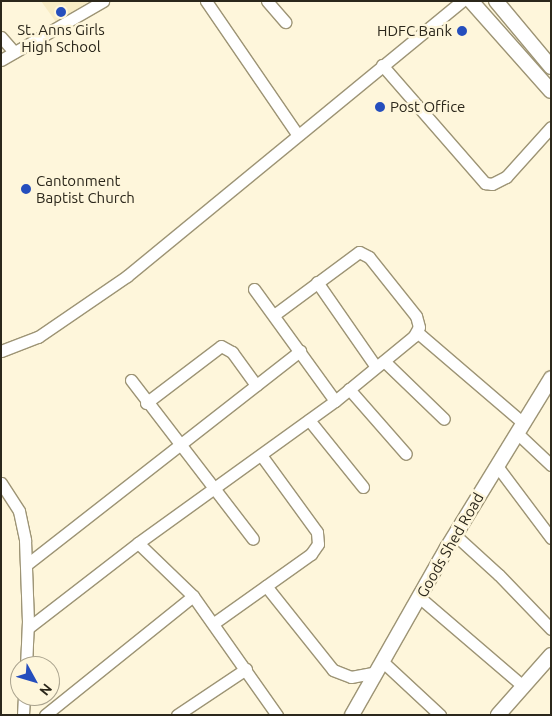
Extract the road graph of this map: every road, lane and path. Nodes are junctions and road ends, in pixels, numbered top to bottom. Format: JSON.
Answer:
{"nodes":[{"id":1,"x":103,"y":1,"type":"edge"},
{"id":2,"x":206,"y":1,"type":"edge"},
{"id":3,"x":267,"y":1,"type":"edge"},
{"id":4,"x":462,"y":1,"type":"edge"},
{"id":5,"x":472,"y":1,"type":"edge"},
{"id":6,"x":496,"y":1,"type":"edge"},
{"id":7,"x":285,"y":22,"type":"dead end"},
{"id":8,"x":1,"y":37,"type":"edge"},
{"id":9,"x":14,"y":52,"type":"junction"},
{"id":10,"x":1,"y":60,"type":"edge"},
{"id":11,"x":382,"y":65,"type":"junction"},
{"id":12,"x":551,"y":66,"type":"edge"},
{"id":13,"x":551,"y":91,"type":"edge"},
{"id":14,"x":551,"y":126,"type":"edge"},
{"id":15,"x":297,"y":134,"type":"junction"},
{"id":16,"x":318,"y":282,"type":"junction"},
{"id":17,"x":254,"y":289,"type":"dead end"},
{"id":18,"x":274,"y":315,"type":"junction"},
{"id":19,"x":417,"y":332,"type":"junction"},
{"id":20,"x":1,"y":351,"type":"edge"},
{"id":21,"x":300,"y":351,"type":"junction"},
{"id":22,"x":380,"y":364,"type":"junction"},
{"id":23,"x":551,"y":378,"type":"edge"},
{"id":24,"x":131,"y":380,"type":"dead end"},
{"id":25,"x":256,"y":385,"type":"junction"},
{"id":26,"x":349,"y":389,"type":"junction"},
{"id":27,"x":335,"y":400,"type":"junction"},
{"id":28,"x":146,"y":404,"type":"junction"},
{"id":29,"x":444,"y":419,"type":"dead end"},
{"id":30,"x":309,"y":420,"type":"junction"},
{"id":31,"x":520,"y":428,"type":"junction"},
{"id":32,"x":180,"y":445,"type":"junction"},
{"id":33,"x":406,"y":454,"type":"dead end"},
{"id":34,"x":261,"y":455,"type":"junction"},
{"id":35,"x":551,"y":465,"type":"edge"},
{"id":36,"x":497,"y":466,"type":"junction"},
{"id":37,"x":1,"y":482,"type":"edge"},
{"id":38,"x":363,"y":488,"type":"dead end"},
{"id":39,"x":215,"y":489,"type":"junction"},
{"id":40,"x":455,"y":535,"type":"junction"},
{"id":41,"x":551,"y":538,"type":"edge"},
{"id":42,"x":253,"y":540,"type":"dead end"},
{"id":43,"x":138,"y":543,"type":"junction"},
{"id":44,"x":26,"y":565,"type":"junction"},
{"id":45,"x":266,"y":586,"type":"junction"},
{"id":46,"x":193,"y":596,"type":"junction"},
{"id":47,"x":419,"y":597,"type":"junction"},
{"id":48,"x":214,"y":622,"type":"junction"},
{"id":49,"x":28,"y":628,"type":"junction"},
{"id":50,"x":551,"y":629,"type":"edge"},
{"id":51,"x":551,"y":655,"type":"edge"},
{"id":52,"x":27,"y":656,"type":"edge"},
{"id":53,"x":380,"y":667,"type":"junction"},
{"id":54,"x":246,"y":669,"type":"junction"},
{"id":55,"x":523,"y":686,"type":"junction"},
{"id":56,"x":45,"y":715,"type":"edge"},
{"id":57,"x":177,"y":715,"type":"edge"},
{"id":58,"x":277,"y":715,"type":"edge"},
{"id":59,"x":352,"y":715,"type":"edge"},
{"id":60,"x":440,"y":715,"type":"edge"},
{"id":61,"x":498,"y":715,"type":"edge"}],
"edges":[{"from":1,"to":9,"type":"street"},
{"from":2,"to":15,"type":"street"},
{"from":3,"to":7,"type":"street"},
{"from":4,"to":11,"type":"street"},
{"from":5,"to":13,"type":"street"},
{"from":6,"to":12,"type":"street"},
{"from":8,"to":9,"type":"street"},
{"from":9,"to":10,"type":"street"},
{"from":11,"to":14,"type":"street"},
{"from":11,"to":15,"type":"street"},
{"from":15,"to":20,"type":"street"},
{"from":16,"to":18,"type":"street"},
{"from":16,"to":19,"type":"street"},
{"from":16,"to":22,"type":"street"},
{"from":17,"to":18,"type":"street"},
{"from":18,"to":21,"type":"street"},
{"from":19,"to":22,"type":"street"},
{"from":19,"to":31,"type":"street"},
{"from":21,"to":25,"type":"street"},
{"from":21,"to":27,"type":"street"},
{"from":22,"to":26,"type":"street"},
{"from":22,"to":29,"type":"street"},
{"from":23,"to":31,"type":"street","name":"Goods Shed Road"},
{"from":24,"to":28,"type":"street"},
{"from":25,"to":28,"type":"street"},
{"from":25,"to":32,"type":"street"},
{"from":26,"to":27,"type":"street"},
{"from":26,"to":33,"type":"street"},
{"from":27,"to":30,"type":"street"},
{"from":28,"to":32,"type":"street"},
{"from":30,"to":34,"type":"street"},
{"from":30,"to":38,"type":"street"},
{"from":31,"to":35,"type":"street"},
{"from":31,"to":36,"type":"street","name":"Goods Shed Road"},
{"from":32,"to":39,"type":"street"},
{"from":32,"to":44,"type":"street"},
{"from":34,"to":39,"type":"street"},
{"from":34,"to":45,"type":"street"},
{"from":36,"to":40,"type":"street","name":"Goods Shed Road"},
{"from":36,"to":41,"type":"street"},
{"from":37,"to":44,"type":"street"},
{"from":39,"to":42,"type":"street"},
{"from":39,"to":43,"type":"street"},
{"from":40,"to":47,"type":"street","name":"Goods Shed Road"},
{"from":40,"to":50,"type":"street"},
{"from":43,"to":46,"type":"street"},
{"from":43,"to":49,"type":"street"},
{"from":44,"to":49,"type":"street"},
{"from":45,"to":48,"type":"street"},
{"from":45,"to":53,"type":"street"},
{"from":46,"to":48,"type":"street"},
{"from":46,"to":56,"type":"street"},
{"from":47,"to":53,"type":"street","name":"Goods Shed Road"},
{"from":47,"to":55,"type":"street"},
{"from":48,"to":54,"type":"street"},
{"from":49,"to":52,"type":"street"},
{"from":51,"to":55,"type":"street"},
{"from":53,"to":59,"type":"street","name":"Goods Shed Road"},
{"from":53,"to":60,"type":"street"},
{"from":54,"to":57,"type":"street"},
{"from":54,"to":58,"type":"street"},
{"from":55,"to":61,"type":"street"}]}
